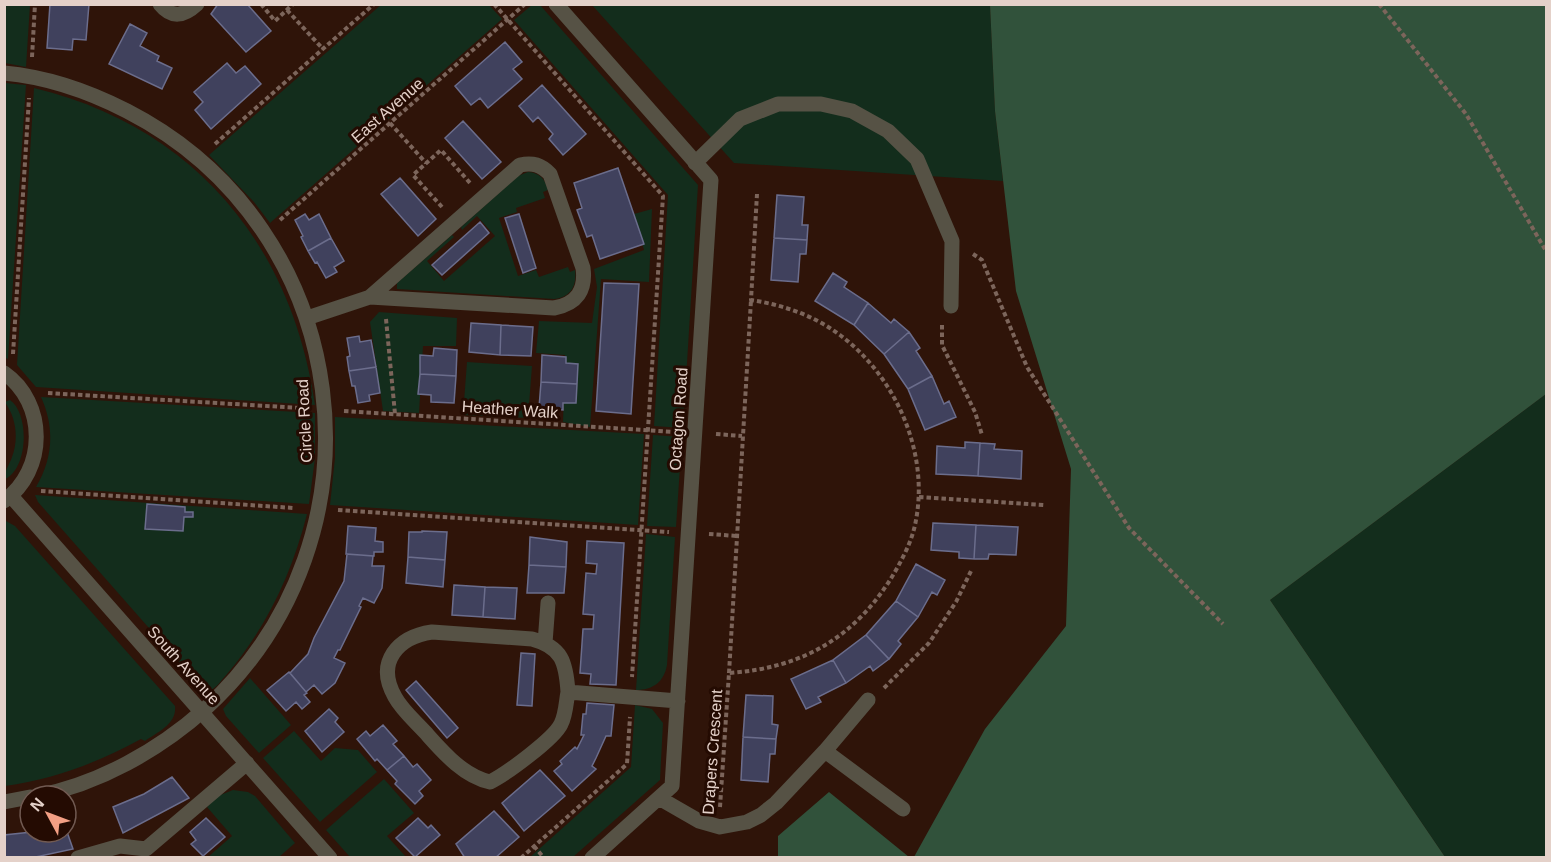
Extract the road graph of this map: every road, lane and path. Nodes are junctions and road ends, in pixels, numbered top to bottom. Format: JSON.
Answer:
{"nodes":[{"id":1,"x":35,"y":4,"type":"edge"},
{"id":2,"x":159,"y":4,"type":"edge"},
{"id":3,"x":197,"y":4,"type":"edge"},
{"id":4,"x":261,"y":4,"type":"edge"},
{"id":5,"x":293,"y":4,"type":"edge"},
{"id":6,"x":374,"y":4,"type":"edge"},
{"id":7,"x":494,"y":4,"type":"edge"},
{"id":8,"x":525,"y":4,"type":"edge"},
{"id":9,"x":556,"y":4,"type":"edge"},
{"id":10,"x":1379,"y":4,"type":"edge"},
{"id":11,"x":287,"y":9,"type":"junction"},
{"id":12,"x":508,"y":20,"type":"junction"},
{"id":13,"x":323,"y":49,"type":"junction"},
{"id":14,"x":4,"y":73,"type":"edge"},
{"id":15,"x":31,"y":75,"type":"junction"},
{"id":16,"x":390,"y":123,"type":"junction"},
{"id":17,"x":198,"y":159,"type":"junction"},
{"id":18,"x":426,"y":163,"type":"junction"},
{"id":19,"x":695,"y":163,"type":"junction"},
{"id":20,"x":757,"y":194,"type":"dead end"},
{"id":21,"x":482,"y":197,"type":"junction"},
{"id":22,"x":454,"y":221,"type":"junction"},
{"id":23,"x":264,"y":234,"type":"junction"},
{"id":24,"x":952,"y":242,"type":"junction"},
{"id":25,"x":1546,"y":251,"type":"edge"},
{"id":26,"x":376,"y":297,"type":"junction"},
{"id":27,"x":751,"y":300,"type":"junction"},
{"id":28,"x":951,"y":306,"type":"joint"},
{"id":29,"x":307,"y":318,"type":"junction"},
{"id":30,"x":8,"y":376,"type":"edge"},
{"id":31,"x":23,"y":391,"type":"junction"},
{"id":32,"x":325,"y":410,"type":"junction"},
{"id":33,"x":395,"y":414,"type":"junction"},
{"id":34,"x":648,"y":430,"type":"junction"},
{"id":35,"x":695,"y":433,"type":"junction"},
{"id":36,"x":982,"y":435,"type":"dead end"},
{"id":37,"x":11,"y":496,"type":"edge"},
{"id":38,"x":919,"y":497,"type":"junction"},
{"id":39,"x":1044,"y":505,"type":"dead end"},
{"id":40,"x":319,"y":509,"type":"junction"},
{"id":41,"x":642,"y":530,"type":"junction"},
{"id":42,"x":688,"y":533,"type":"junction"},
{"id":43,"x":972,"y":569,"type":"dead end"},
{"id":44,"x":548,"y":603,"type":"dead end"},
{"id":45,"x":1223,"y":624,"type":"dead end"},
{"id":46,"x":545,"y":643,"type":"junction"},
{"id":47,"x":729,"y":673,"type":"junction"},
{"id":48,"x":568,"y":692,"type":"junction"},
{"id":49,"x":631,"y":697,"type":"junction"},
{"id":50,"x":868,"y":700,"type":"joint"},
{"id":51,"x":678,"y":701,"type":"junction"},
{"id":52,"x":202,"y":712,"type":"junction"},
{"id":53,"x":825,"y":751,"type":"junction"},
{"id":54,"x":247,"y":763,"type":"junction"},
{"id":55,"x":78,"y":785,"type":"edge"},
{"id":56,"x":659,"y":798,"type":"junction"},
{"id":57,"x":903,"y":809,"type":"dead end"},
{"id":58,"x":720,"y":827,"type":"junction"},
{"id":59,"x":534,"y":846,"type":"junction"},
{"id":60,"x":148,"y":853,"type":"edge"},
{"id":61,"x":78,"y":858,"type":"edge"},
{"id":62,"x":330,"y":858,"type":"edge"},
{"id":63,"x":521,"y":858,"type":"edge"},
{"id":64,"x":544,"y":858,"type":"edge"},
{"id":65,"x":592,"y":858,"type":"edge"}],
"edges":[{"from":1,"to":15,"type":"path"},
{"from":2,"to":3,"type":"street"},
{"from":4,"to":11,"type":"path"},
{"from":5,"to":11,"type":"path"},
{"from":6,"to":13,"type":"path"},
{"from":7,"to":12,"type":"path"},
{"from":8,"to":12,"type":"path","name":"East Avenue"},
{"from":9,"to":19,"type":"street","name":"Octagon Road"},
{"from":10,"to":25,"type":"path"},
{"from":11,"to":13,"type":"path"},
{"from":12,"to":16,"type":"path","name":"East Avenue"},
{"from":12,"to":34,"type":"path"},
{"from":13,"to":17,"type":"path"},
{"from":14,"to":15,"type":"street","name":"Circle Road"},
{"from":15,"to":17,"type":"street","name":"Circle Road"},
{"from":15,"to":30,"type":"path"},
{"from":16,"to":18,"type":"path"},
{"from":16,"to":23,"type":"path","name":"East Avenue"},
{"from":17,"to":23,"type":"street","name":"Circle Road"},
{"from":18,"to":21,"type":"path"},
{"from":18,"to":22,"type":"path"},
{"from":19,"to":24,"type":"street"},
{"from":19,"to":35,"type":"street","name":"Octagon Road"},
{"from":20,"to":27,"type":"path"},
{"from":21,"to":22,"type":"street"},
{"from":21,"to":26,"type":"street"},
{"from":22,"to":26,"type":"street"},
{"from":23,"to":29,"type":"street","name":"Circle Road"},
{"from":24,"to":28,"type":"street"},
{"from":24,"to":45,"type":"path"},
{"from":26,"to":29,"type":"street"},
{"from":26,"to":33,"type":"path"},
{"from":27,"to":38,"type":"path","name":"Drapers Crescent"},
{"from":27,"to":47,"type":"path"},
{"from":28,"to":36,"type":"path"},
{"from":29,"to":32,"type":"street","name":"Circle Road"},
{"from":30,"to":31,"type":"street"},
{"from":31,"to":32,"type":"path","name":"Heather Walk"},
{"from":31,"to":37,"type":"street"},
{"from":32,"to":33,"type":"path","name":"Heather Walk"},
{"from":32,"to":40,"type":"street","name":"Circle Road"},
{"from":33,"to":34,"type":"path","name":"Heather Walk"},
{"from":34,"to":35,"type":"path","name":"Heather Walk"},
{"from":34,"to":41,"type":"path"},
{"from":35,"to":42,"type":"street","name":"Octagon Road"},
{"from":37,"to":40,"type":"path"},
{"from":37,"to":52,"type":"street","name":"South Avenue"},
{"from":38,"to":39,"type":"path"},
{"from":38,"to":47,"type":"path","name":"Drapers Crescent"},
{"from":40,"to":41,"type":"path"},
{"from":40,"to":52,"type":"street","name":"Circle Road"},
{"from":41,"to":42,"type":"path"},
{"from":41,"to":49,"type":"path"},
{"from":42,"to":51,"type":"street","name":"Octagon Road"},
{"from":43,"to":50,"type":"path"},
{"from":44,"to":46,"type":"street"},
{"from":46,"to":48,"type":"street"},
{"from":46,"to":48,"type":"street"},
{"from":47,"to":58,"type":"path","name":"Drapers Crescent"},
{"from":48,"to":49,"type":"street"},
{"from":49,"to":51,"type":"street"},
{"from":49,"to":59,"type":"path"},
{"from":50,"to":53,"type":"street"},
{"from":51,"to":56,"type":"street","name":"Octagon Road"},
{"from":52,"to":54,"type":"street","name":"South Avenue"},
{"from":52,"to":55,"type":"street","name":"Circle Road"},
{"from":53,"to":57,"type":"street"},
{"from":53,"to":58,"type":"street"},
{"from":54,"to":60,"type":"street"},
{"from":54,"to":62,"type":"street","name":"South Avenue"},
{"from":56,"to":58,"type":"street"},
{"from":56,"to":65,"type":"street","name":"Octagon Road"},
{"from":59,"to":63,"type":"path"},
{"from":59,"to":64,"type":"path"},
{"from":60,"to":61,"type":"street"}]}
